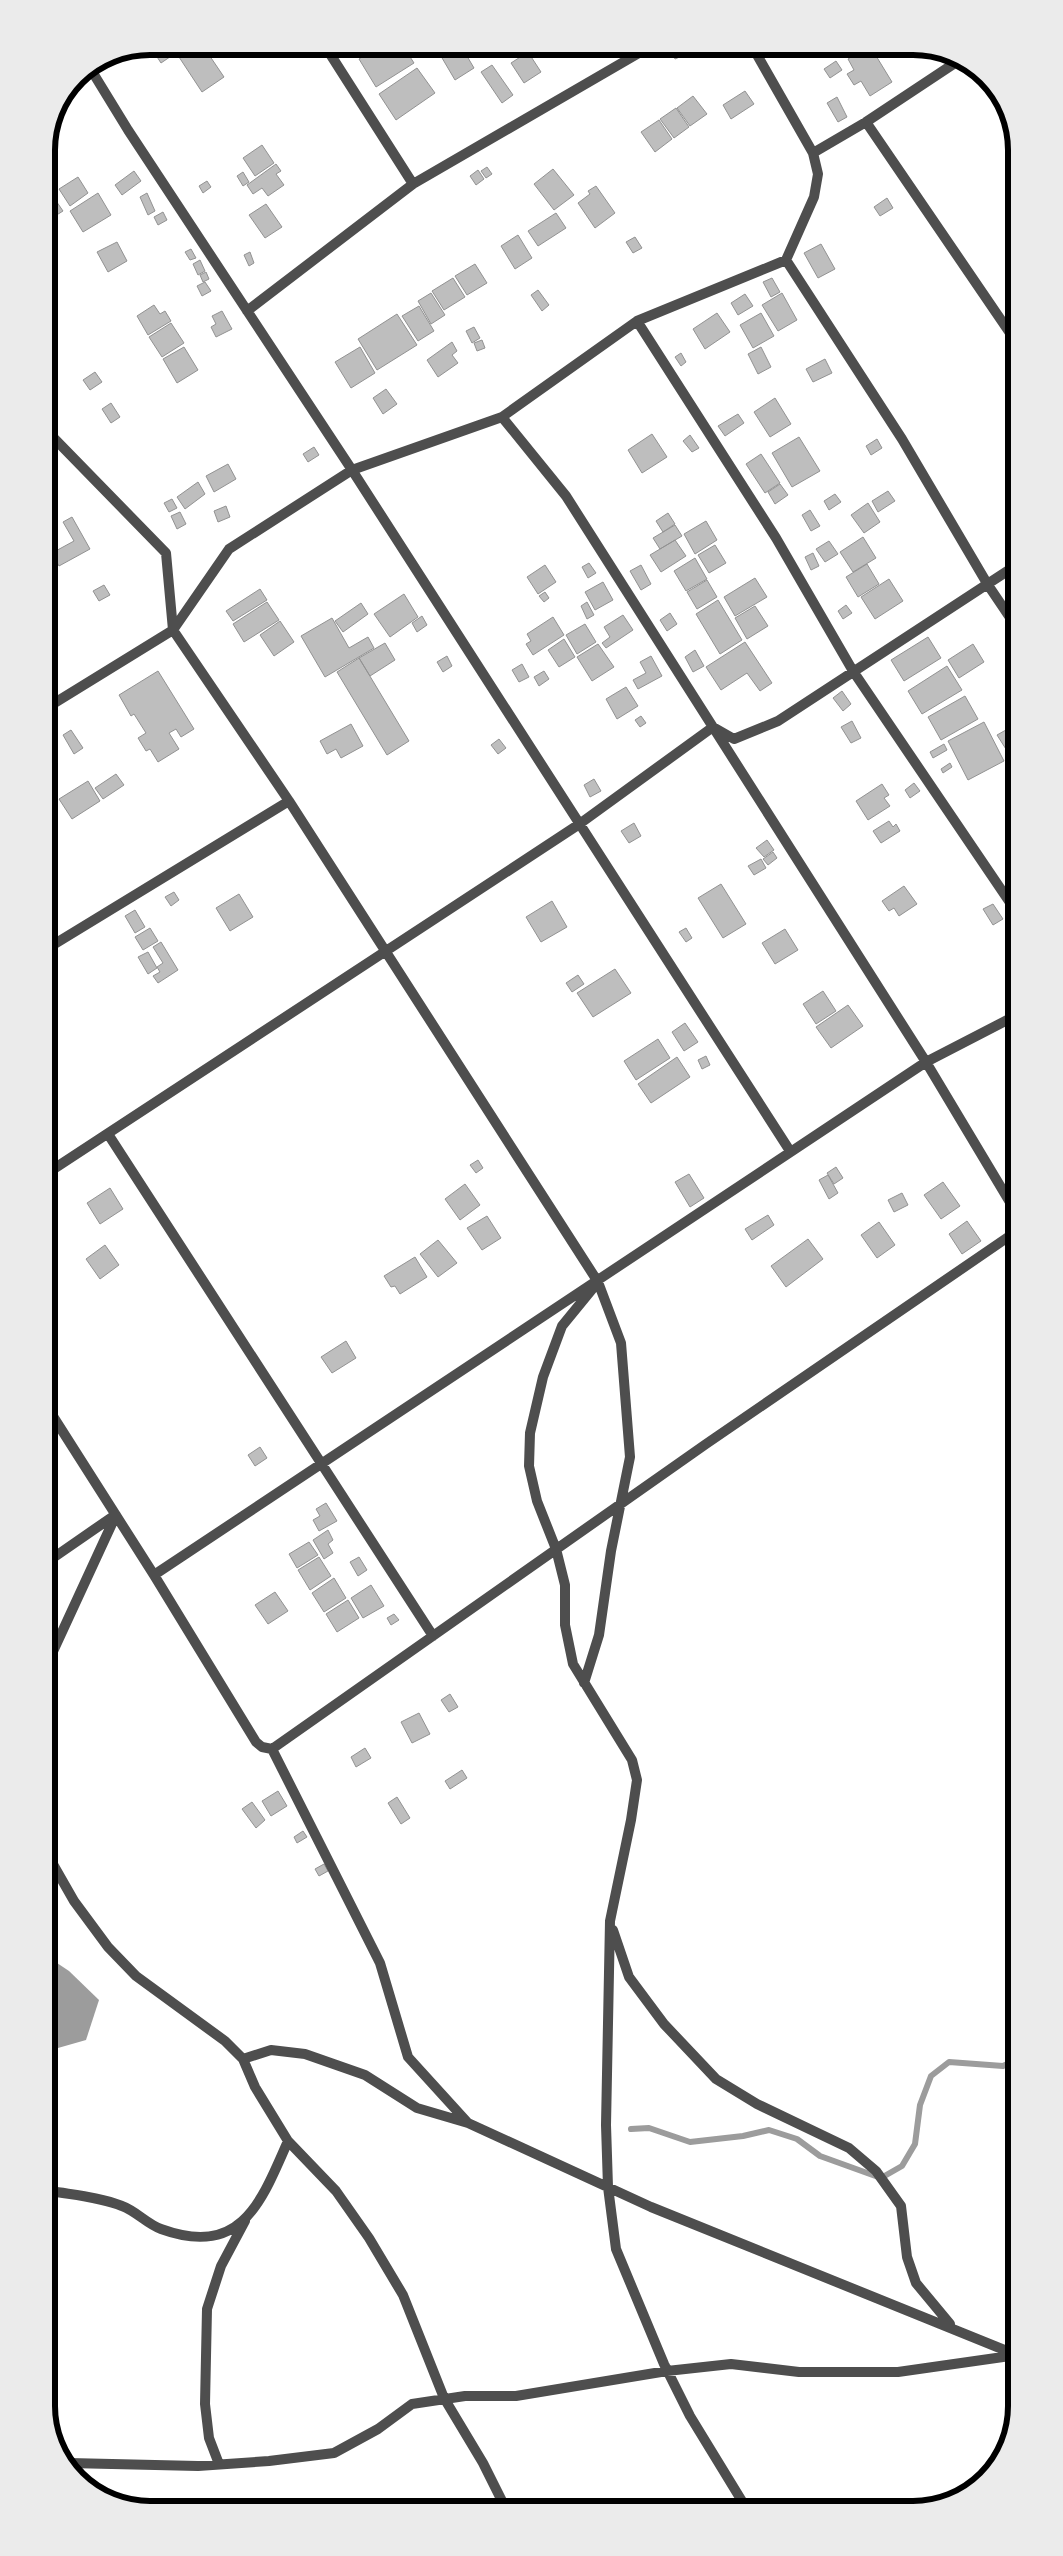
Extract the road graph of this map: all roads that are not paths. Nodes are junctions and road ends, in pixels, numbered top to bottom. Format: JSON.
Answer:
{"nodes":[{"id":1,"x":330,"y":55,"type":"edge"},
{"id":2,"x":635,"y":55,"type":"edge"},
{"id":3,"x":757,"y":55,"type":"edge"},
{"id":4,"x":953,"y":64,"type":"edge"},
{"id":5,"x":94,"y":74,"type":"edge"},
{"id":6,"x":866,"y":122,"type":"junction"},
{"id":7,"x":813,"y":153,"type":"junction"},
{"id":8,"x":413,"y":184,"type":"junction"},
{"id":9,"x":786,"y":260,"type":"junction"},
{"id":10,"x":247,"y":312,"type":"junction"},
{"id":11,"x":638,"y":321,"type":"junction"},
{"id":12,"x":1008,"y":330,"type":"edge"},
{"id":13,"x":502,"y":417,"type":"junction"},
{"id":14,"x":55,"y":439,"type":"edge"},
{"id":15,"x":352,"y":470,"type":"junction"},
{"id":16,"x":1008,"y":571,"type":"edge"},
{"id":17,"x":988,"y":585,"type":"junction"},
{"id":18,"x":1008,"y":616,"type":"edge"},
{"id":19,"x":172,"y":630,"type":"junction"},
{"id":20,"x":854,"y":671,"type":"junction"},
{"id":21,"x":55,"y":703,"type":"edge"},
{"id":22,"x":713,"y":727,"type":"junction"},
{"id":23,"x":288,"y":801,"type":"junction"},
{"id":24,"x":578,"y":826,"type":"junction"},
{"id":25,"x":1008,"y":900,"type":"edge"},
{"id":26,"x":55,"y":944,"type":"edge"},
{"id":27,"x":387,"y":952,"type":"junction"},
{"id":28,"x":1008,"y":1020,"type":"edge"},
{"id":29,"x":926,"y":1062,"type":"junction"},
{"id":30,"x":108,"y":1134,"type":"junction"},
{"id":31,"x":790,"y":1151,"type":"junction"},
{"id":32,"x":55,"y":1168,"type":"edge"},
{"id":33,"x":1008,"y":1199,"type":"edge"},
{"id":34,"x":1008,"y":1237,"type":"edge"},
{"id":35,"x":598,"y":1282,"type":"junction"},
{"id":36,"x":55,"y":1419,"type":"edge"},
{"id":37,"x":322,"y":1464,"type":"junction"},
{"id":38,"x":622,"y":1502,"type":"junction"},
{"id":39,"x":116,"y":1515,"type":"junction"},
{"id":40,"x":556,"y":1549,"type":"junction"},
{"id":41,"x":55,"y":1557,"type":"edge"},
{"id":42,"x":154,"y":1575,"type":"junction"},
{"id":43,"x":433,"y":1636,"type":"junction"},
{"id":44,"x":55,"y":1647,"type":"edge"},
{"id":45,"x":584,"y":1682,"type":"junction"},
{"id":46,"x":272,"y":1749,"type":"junction"},
{"id":47,"x":55,"y":1868,"type":"edge"},
{"id":48,"x":610,"y":1922,"type":"junction"},
{"id":49,"x":243,"y":2059,"type":"junction"},
{"id":50,"x":468,"y":2123,"type":"junction"},
{"id":51,"x":288,"y":2141,"type":"junction"},
{"id":52,"x":608,"y":2187,"type":"junction"},
{"id":53,"x":55,"y":2192,"type":"edge"},
{"id":54,"x":245,"y":2220,"type":"junction"},
{"id":55,"x":952,"y":2326,"type":"junction"},
{"id":56,"x":1008,"y":2351,"type":"edge"},
{"id":57,"x":1008,"y":2356,"type":"edge"},
{"id":58,"x":667,"y":2371,"type":"junction"},
{"id":59,"x":444,"y":2398,"type":"junction"},
{"id":60,"x":74,"y":2463,"type":"edge"},
{"id":61,"x":219,"y":2464,"type":"junction"},
{"id":62,"x":502,"y":2501,"type":"edge"},
{"id":63,"x":743,"y":2501,"type":"edge"}],
"edges":[{"from":1,"to":8,"type":"street"},
{"from":2,"to":8,"type":"street"},
{"from":3,"to":7,"type":"street"},
{"from":4,"to":6,"type":"street"},
{"from":5,"to":10,"type":"street"},
{"from":6,"to":7,"type":"street"},
{"from":6,"to":12,"type":"street"},
{"from":7,"to":9,"type":"street"},
{"from":8,"to":10,"type":"street"},
{"from":9,"to":11,"type":"street"},
{"from":9,"to":17,"type":"street"},
{"from":10,"to":15,"type":"street"},
{"from":11,"to":13,"type":"street"},
{"from":11,"to":20,"type":"street"},
{"from":13,"to":15,"type":"street"},
{"from":13,"to":22,"type":"street"},
{"from":14,"to":19,"type":"street"},
{"from":15,"to":19,"type":"street"},
{"from":15,"to":24,"type":"street"},
{"from":16,"to":17,"type":"street"},
{"from":17,"to":18,"type":"street"},
{"from":17,"to":20,"type":"street"},
{"from":19,"to":21,"type":"street"},
{"from":19,"to":23,"type":"street"},
{"from":20,"to":22,"type":"street"},
{"from":20,"to":25,"type":"street"},
{"from":22,"to":24,"type":"street"},
{"from":22,"to":29,"type":"street"},
{"from":23,"to":26,"type":"street"},
{"from":23,"to":27,"type":"street"},
{"from":24,"to":27,"type":"street"},
{"from":24,"to":31,"type":"street"},
{"from":27,"to":30,"type":"street"},
{"from":27,"to":35,"type":"street"},
{"from":28,"to":29,"type":"street"},
{"from":29,"to":31,"type":"street"},
{"from":29,"to":33,"type":"street"},
{"from":30,"to":32,"type":"street"},
{"from":30,"to":37,"type":"street"},
{"from":31,"to":35,"type":"street"},
{"from":34,"to":38,"type":"street"},
{"from":35,"to":37,"type":"street"},
{"from":35,"to":38,"type":"street"},
{"from":35,"to":40,"type":"street"},
{"from":36,"to":39,"type":"street"},
{"from":37,"to":42,"type":"street"},
{"from":37,"to":43,"type":"street"},
{"from":38,"to":40,"type":"street"},
{"from":38,"to":45,"type":"street"},
{"from":39,"to":41,"type":"street"},
{"from":39,"to":42,"type":"street"},
{"from":39,"to":44,"type":"street"},
{"from":40,"to":43,"type":"street"},
{"from":40,"to":45,"type":"street"},
{"from":42,"to":46,"type":"street"},
{"from":43,"to":46,"type":"street"},
{"from":45,"to":48,"type":"street"},
{"from":46,"to":50,"type":"street"},
{"from":47,"to":49,"type":"street"},
{"from":48,"to":52,"type":"street"},
{"from":48,"to":55,"type":"street"},
{"from":49,"to":50,"type":"street"},
{"from":49,"to":51,"type":"street"},
{"from":50,"to":52,"type":"street"},
{"from":51,"to":54,"type":"street"},
{"from":51,"to":59,"type":"street"},
{"from":52,"to":55,"type":"street"},
{"from":52,"to":58,"type":"street"},
{"from":53,"to":54,"type":"street"},
{"from":54,"to":61,"type":"street"},
{"from":55,"to":56,"type":"street"},
{"from":57,"to":58,"type":"street"},
{"from":58,"to":59,"type":"street"},
{"from":58,"to":63,"type":"street"},
{"from":59,"to":61,"type":"street"},
{"from":59,"to":62,"type":"street"},
{"from":60,"to":61,"type":"street"}]}
